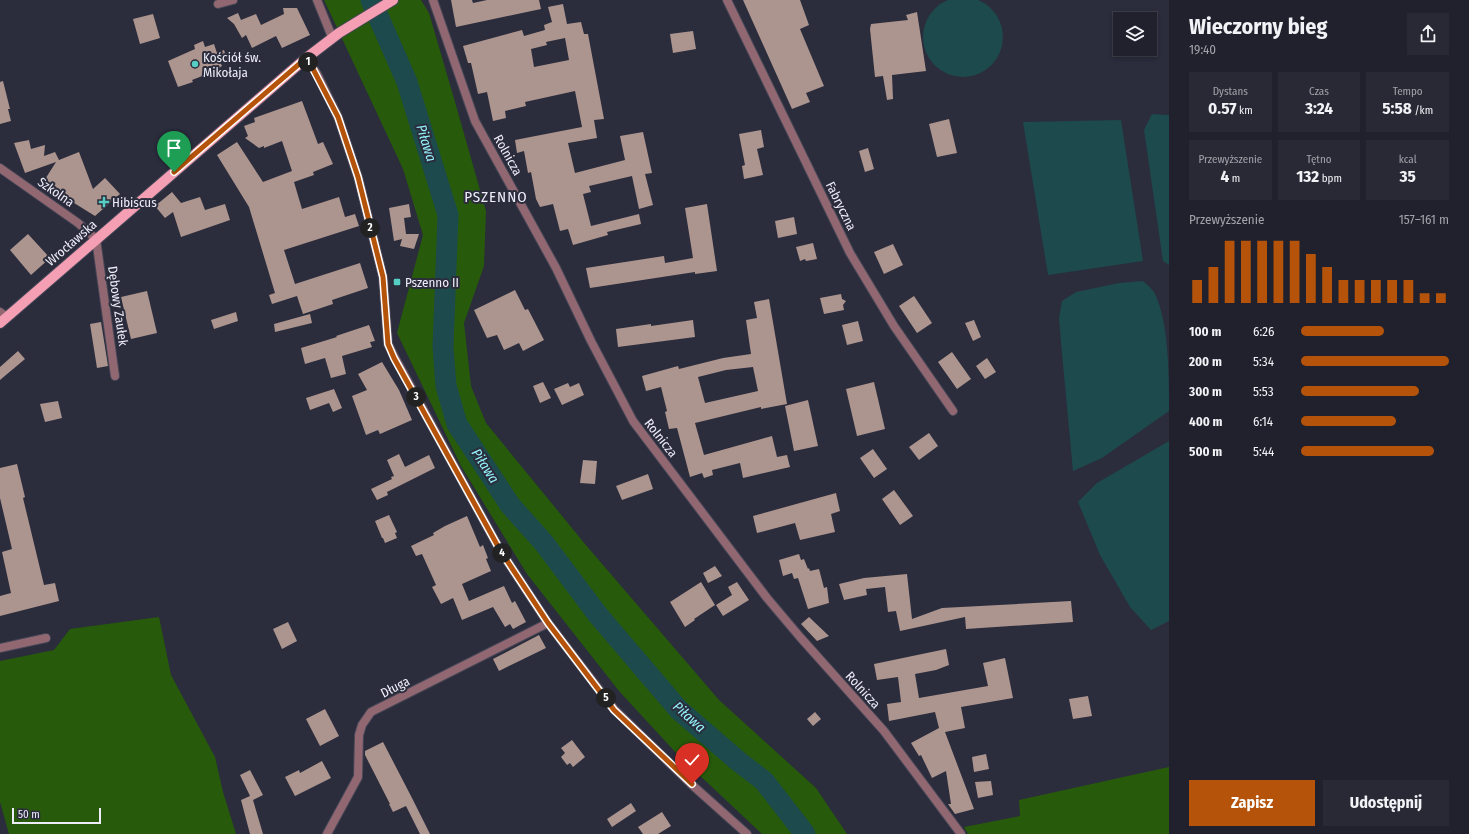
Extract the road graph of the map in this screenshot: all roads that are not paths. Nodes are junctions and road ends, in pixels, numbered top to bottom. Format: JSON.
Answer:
{"nodes":[{"id":1,"x":232,"y":0,"type":"edge"},
{"id":2,"x":317,"y":0,"type":"edge"},
{"id":3,"x":393,"y":0,"type":"edge"},
{"id":4,"x":432,"y":0,"type":"edge"},
{"id":5,"x":726,"y":0,"type":"edge"},
{"id":6,"x":218,"y":4,"type":"dead end"},
{"id":7,"x":335,"y":35,"type":"junction"},
{"id":8,"x":305,"y":59,"type":"junction"},
{"id":9,"x":0,"y":168,"type":"edge"},
{"id":10,"x":96,"y":240,"type":"junction"},
{"id":11,"x":2,"y":317,"type":"edge"},
{"id":12,"x":116,"y":376,"type":"dead end"},
{"id":13,"x":953,"y":411,"type":"dead end"},
{"id":14,"x":548,"y":623,"type":"junction"},
{"id":15,"x":46,"y":638,"type":"dead end"},
{"id":16,"x":0,"y":648,"type":"edge"},
{"id":17,"x":326,"y":834,"type":"edge"},
{"id":18,"x":747,"y":834,"type":"edge"},
{"id":19,"x":961,"y":834,"type":"edge"}],
"edges":[{"from":1,"to":6,"type":"street"},
{"from":2,"to":7,"type":"street"},
{"from":3,"to":7,"type":"main road","name":"Wrocławska"},
{"from":4,"to":19,"type":"street","name":"Rolnicza"},
{"from":5,"to":13,"type":"street","name":"Fabryczna"},
{"from":7,"to":8,"type":"main road","name":"Wrocławska"},
{"from":8,"to":10,"type":"main road","name":"Wrocławska"},
{"from":8,"to":14,"type":"street"},
{"from":9,"to":10,"type":"street","name":"Szkolna"},
{"from":10,"to":11,"type":"main road","name":"Wrocławska"},
{"from":10,"to":12,"type":"street","name":"Dębowy Zaułek"},
{"from":14,"to":17,"type":"street","name":"Długa"},
{"from":14,"to":18,"type":"street"},
{"from":15,"to":16,"type":"street"}]}
